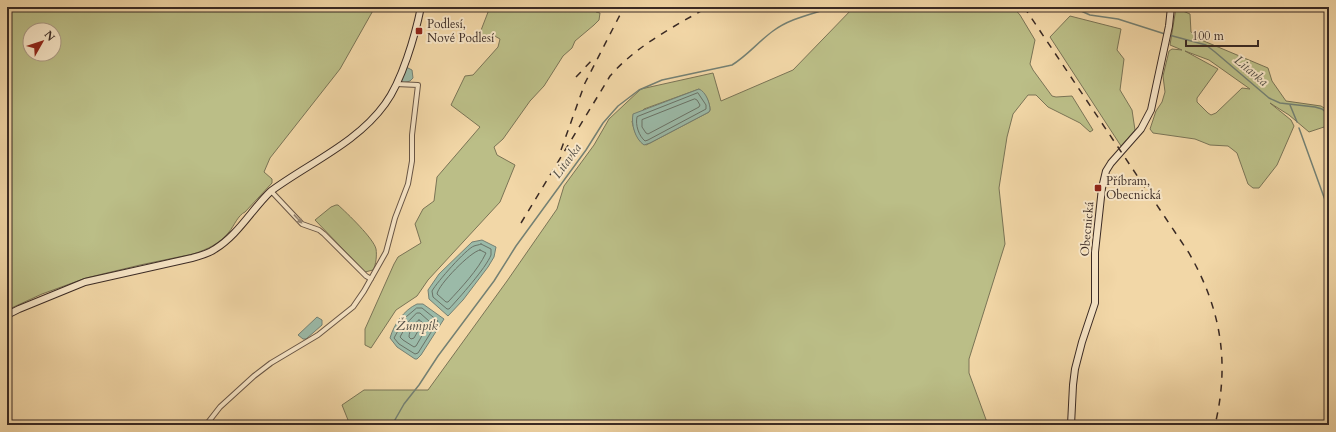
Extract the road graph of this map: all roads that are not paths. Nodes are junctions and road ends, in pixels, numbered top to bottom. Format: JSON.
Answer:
{"nodes":[{"id":1,"x":421,"y":7,"type":"edge"},
{"id":2,"x":1171,"y":7,"type":"edge"},
{"id":3,"x":396,"y":84,"type":"junction"},
{"id":4,"x":271,"y":191,"type":"junction"},
{"id":5,"x":371,"y":278,"type":"junction"},
{"id":6,"x":7,"y":315,"type":"edge"},
{"id":7,"x":206,"y":425,"type":"edge"},
{"id":8,"x":1071,"y":425,"type":"edge"}],
"edges":[{"from":1,"to":3,"type":"street"},
{"from":2,"to":8,"type":"street","name":"Obecnická"},
{"from":3,"to":4,"type":"street"},
{"from":3,"to":5,"type":"street"},
{"from":4,"to":5,"type":"street","one_way":true},
{"from":4,"to":6,"type":"street"},
{"from":5,"to":7,"type":"street"}]}
